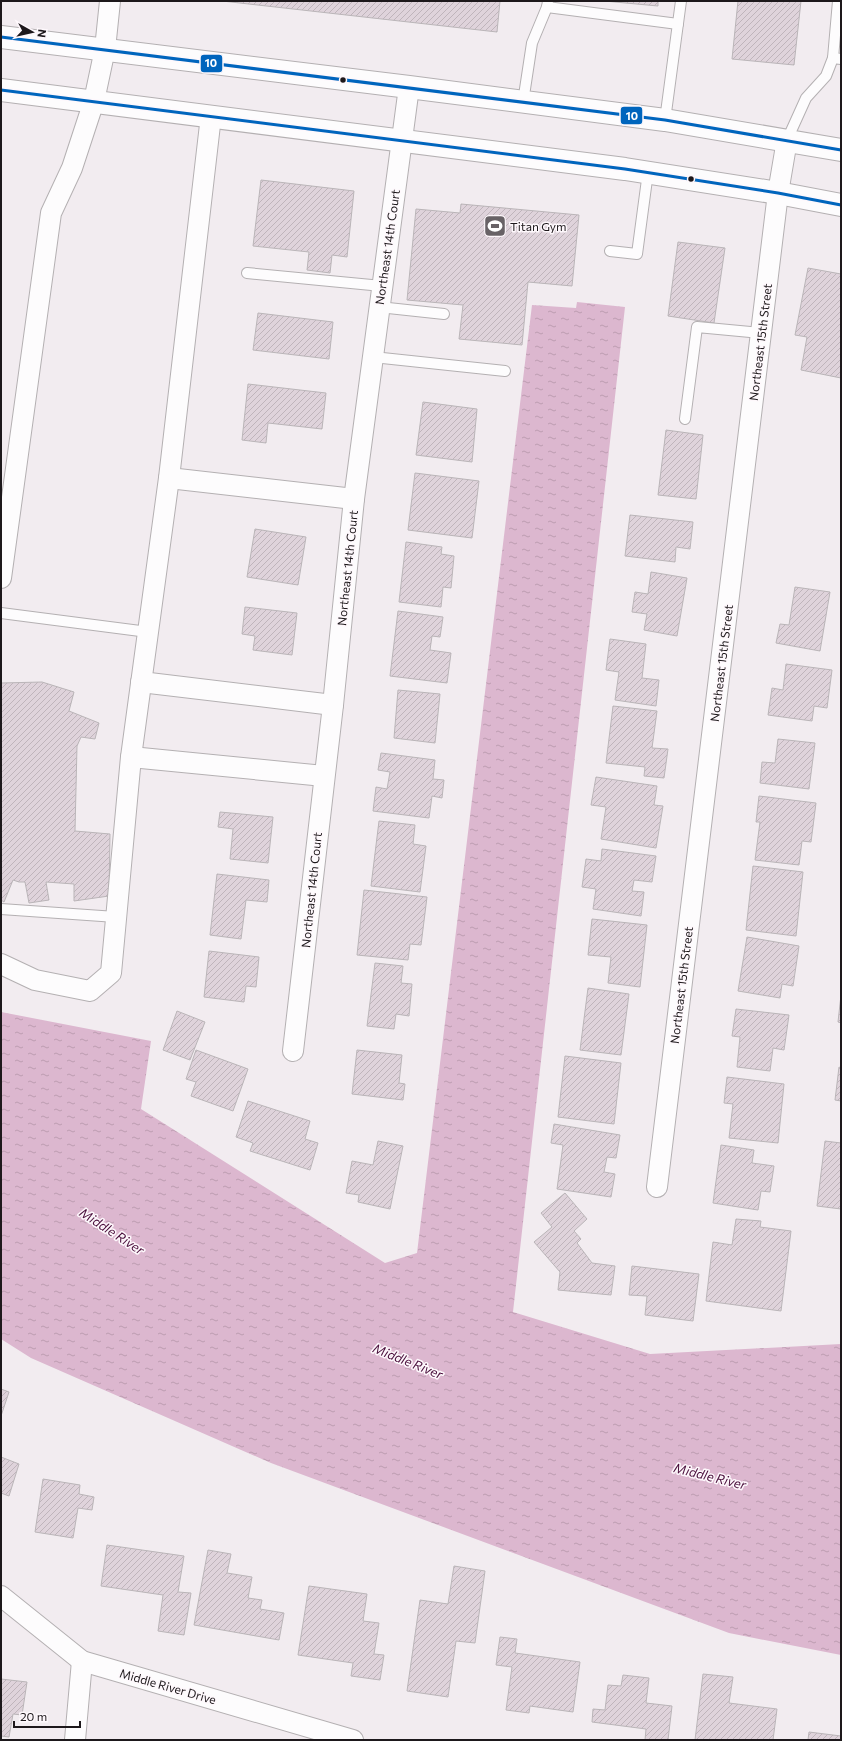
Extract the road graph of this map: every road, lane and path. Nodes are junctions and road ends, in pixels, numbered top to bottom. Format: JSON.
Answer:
{"nodes":[{"id":1,"x":110,"y":1,"type":"edge"},
{"id":2,"x":681,"y":1,"type":"edge"},
{"id":3,"x":838,"y":1,"type":"edge"},
{"id":4,"x":547,"y":4,"type":"edge"},
{"id":5,"x":678,"y":24,"type":"junction"},
{"id":6,"x":1,"y":36,"type":"edge"},
{"id":7,"x":105,"y":49,"type":"junction"},
{"id":8,"x":837,"y":58,"type":"edge"},
{"id":9,"x":409,"y":87,"type":"junction"},
{"id":10,"x":1,"y":90,"type":"edge"},
{"id":11,"x":94,"y":101,"type":"junction"},
{"id":12,"x":523,"y":102,"type":"junction"},
{"id":13,"x":211,"y":116,"type":"junction"},
{"id":14,"x":665,"y":120,"type":"junction"},
{"id":15,"x":401,"y":140,"type":"junction"},
{"id":16,"x":787,"y":140,"type":"junction"},
{"id":17,"x":841,"y":150,"type":"edge"},
{"id":18,"x":648,"y":172,"type":"junction"},
{"id":19,"x":778,"y":193,"type":"junction"},
{"id":20,"x":841,"y":205,"type":"edge"},
{"id":21,"x":610,"y":251,"type":"dead end"},
{"id":22,"x":247,"y":273,"type":"dead end"},
{"id":23,"x":382,"y":286,"type":"junction"},
{"id":24,"x":379,"y":307,"type":"junction"},
{"id":25,"x":444,"y":314,"type":"dead end"},
{"id":26,"x":761,"y":333,"type":"junction"},
{"id":27,"x":373,"y":357,"type":"junction"},
{"id":28,"x":505,"y":371,"type":"dead end"},
{"id":29,"x":685,"y":419,"type":"dead end"},
{"id":30,"x":169,"y":478,"type":"junction"},
{"id":31,"x":354,"y":499,"type":"junction"},
{"id":32,"x":2,"y":575,"type":"edge"},
{"id":33,"x":1,"y":613,"type":"edge"},
{"id":34,"x":148,"y":632,"type":"junction"},
{"id":35,"x":141,"y":682,"type":"junction"},
{"id":36,"x":333,"y":705,"type":"junction"},
{"id":37,"x":131,"y":757,"type":"junction"},
{"id":38,"x":324,"y":776,"type":"junction"},
{"id":39,"x":1,"y":909,"type":"edge"},
{"id":40,"x":116,"y":917,"type":"junction"},
{"id":41,"x":1,"y":964,"type":"edge"},
{"id":42,"x":293,"y":1051,"type":"dead end"},
{"id":43,"x":657,"y":1187,"type":"dead end"},
{"id":44,"x":1,"y":1596,"type":"edge"},
{"id":45,"x":82,"y":1661,"type":"junction"},
{"id":46,"x":75,"y":1740,"type":"edge"},
{"id":47,"x":353,"y":1740,"type":"edge"}],
"edges":[{"from":1,"to":7,"type":"street"},
{"from":2,"to":5,"type":"lane"},
{"from":3,"to":8,"type":"lane"},
{"from":4,"to":5,"type":"lane"},
{"from":4,"to":12,"type":"lane"},
{"from":5,"to":14,"type":"lane"},
{"from":6,"to":7,"type":"main road"},
{"from":7,"to":9,"type":"main road"},
{"from":7,"to":11,"type":"street"},
{"from":8,"to":16,"type":"lane"},
{"from":9,"to":12,"type":"main road"},
{"from":9,"to":15,"type":"street","name":"Northeast 14th Court"},
{"from":10,"to":11,"type":"main road"},
{"from":11,"to":13,"type":"main road"},
{"from":11,"to":32,"type":"street"},
{"from":12,"to":14,"type":"main road"},
{"from":13,"to":15,"type":"main road"},
{"from":13,"to":30,"type":"street"},
{"from":14,"to":16,"type":"main road"},
{"from":15,"to":18,"type":"main road"},
{"from":15,"to":23,"type":"street","name":"Northeast 14th Court"},
{"from":16,"to":17,"type":"main road"},
{"from":16,"to":19,"type":"street","name":"Northeast 15th Street"},
{"from":18,"to":19,"type":"main road"},
{"from":18,"to":21,"type":"lane"},
{"from":19,"to":20,"type":"main road"},
{"from":19,"to":26,"type":"street","name":"Northeast 15th Street"},
{"from":22,"to":23,"type":"lane"},
{"from":23,"to":24,"type":"street","name":"Northeast 14th Court"},
{"from":24,"to":25,"type":"lane"},
{"from":24,"to":27,"type":"street","name":"Northeast 14th Court"},
{"from":26,"to":29,"type":"lane"},
{"from":26,"to":43,"type":"street","name":"Northeast 15th Street"},
{"from":27,"to":28,"type":"lane"},
{"from":27,"to":31,"type":"street","name":"Northeast 14th Court"},
{"from":30,"to":31,"type":"street"},
{"from":30,"to":34,"type":"street"},
{"from":31,"to":36,"type":"street","name":"Northeast 14th Court"},
{"from":33,"to":34,"type":"lane"},
{"from":34,"to":35,"type":"street"},
{"from":35,"to":36,"type":"street"},
{"from":35,"to":37,"type":"street"},
{"from":36,"to":38,"type":"street","name":"Northeast 14th Court"},
{"from":37,"to":38,"type":"street"},
{"from":37,"to":40,"type":"street"},
{"from":38,"to":42,"type":"street","name":"Northeast 14th Court"},
{"from":39,"to":40,"type":"lane"},
{"from":40,"to":41,"type":"street"},
{"from":44,"to":45,"type":"street","name":"Middle River Drive"},
{"from":45,"to":46,"type":"street"},
{"from":45,"to":47,"type":"street","name":"Middle River Drive"}]}
